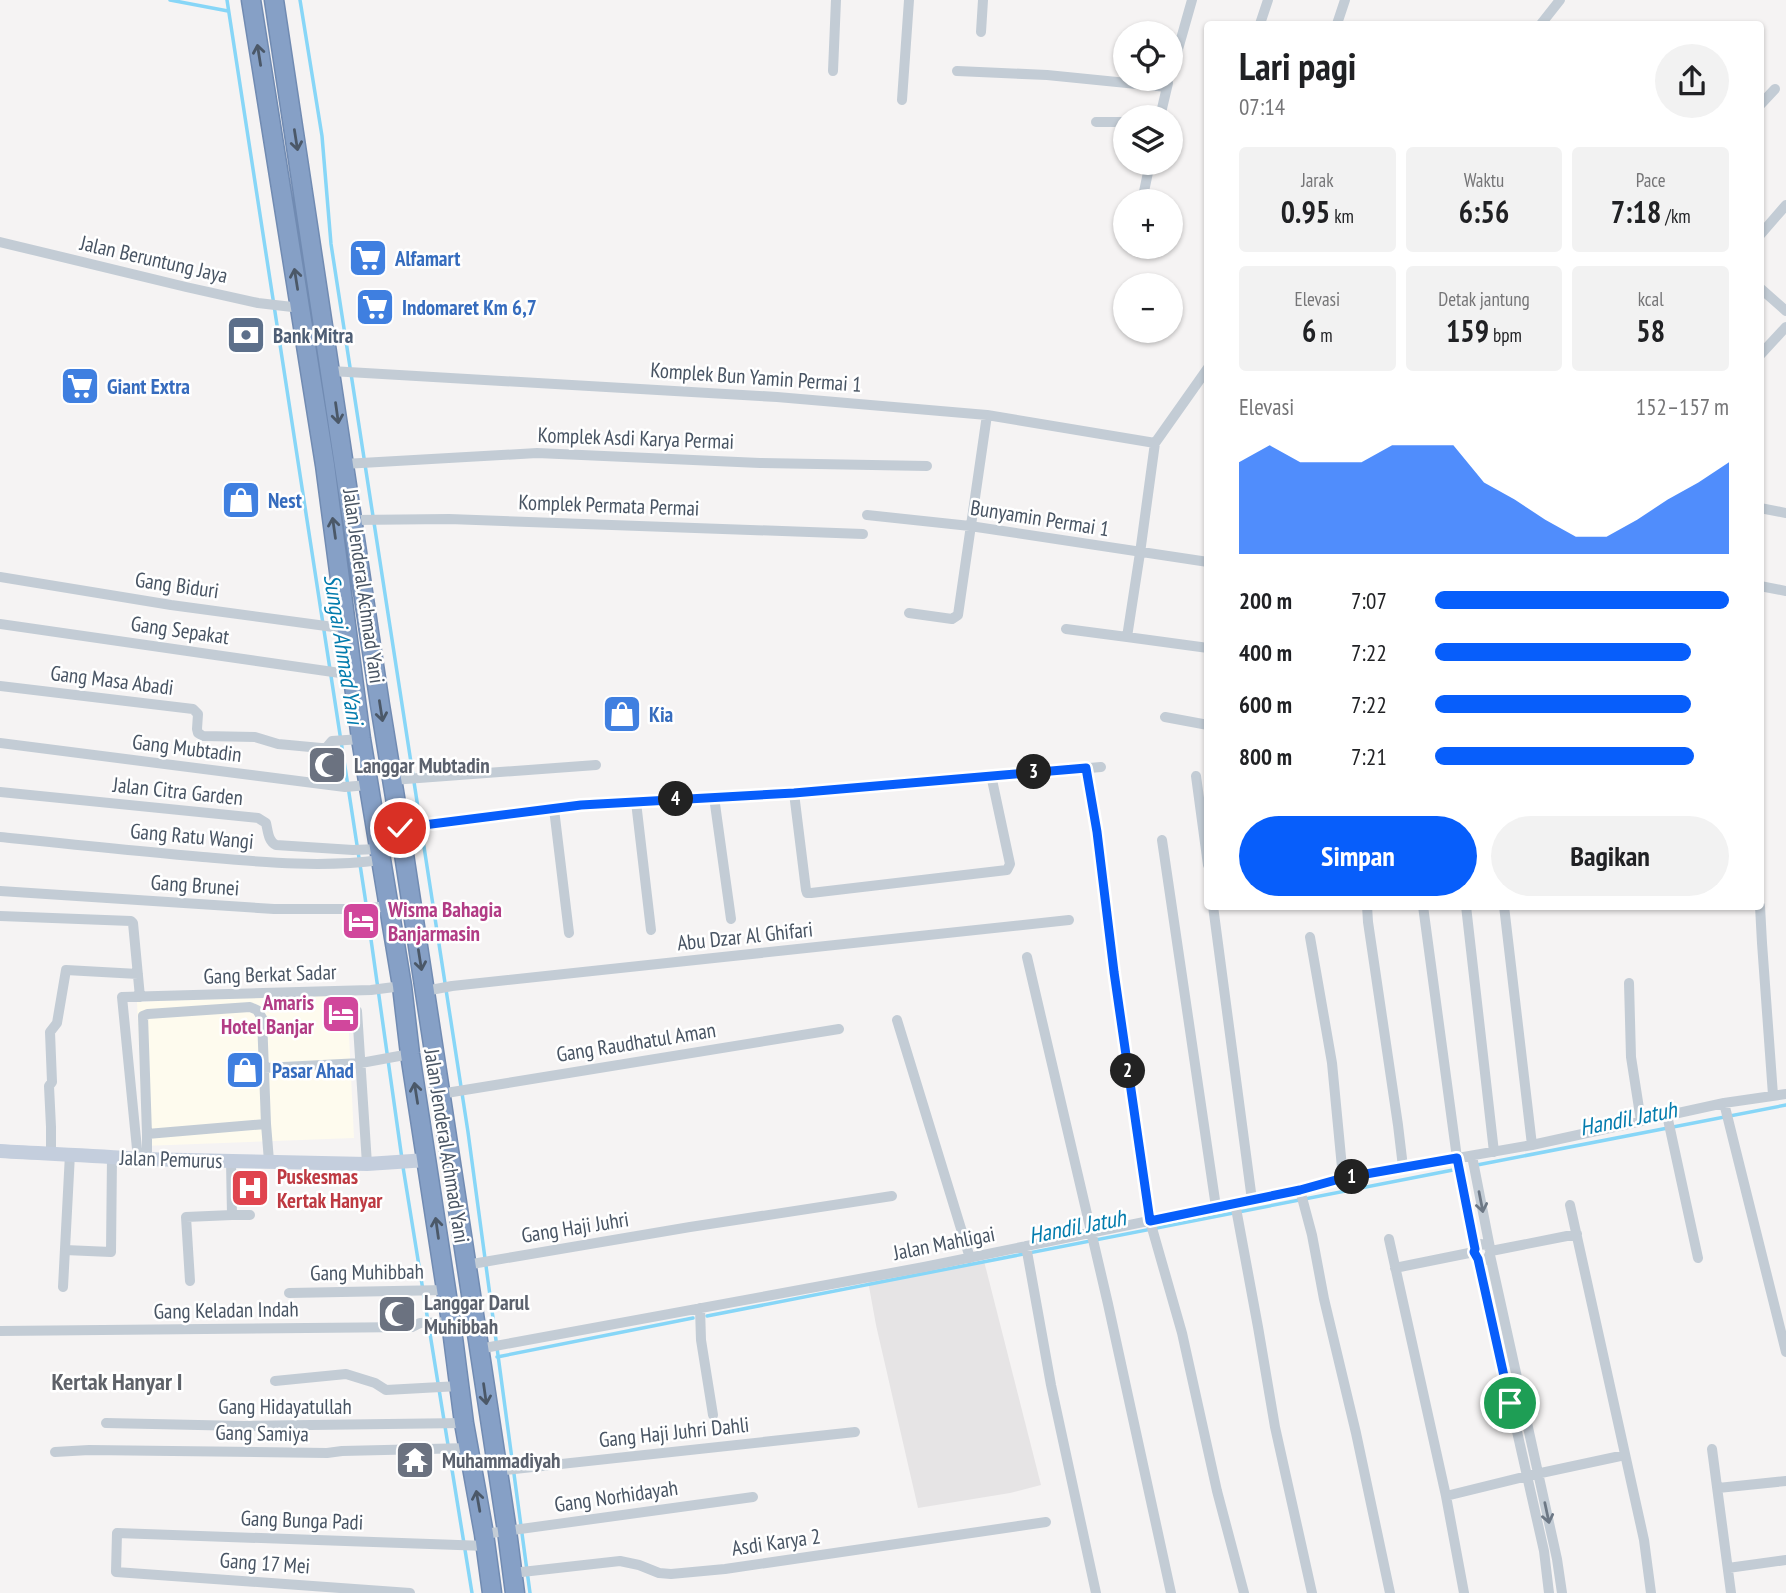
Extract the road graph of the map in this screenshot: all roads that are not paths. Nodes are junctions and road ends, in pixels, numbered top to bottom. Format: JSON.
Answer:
{"nodes":[{"id":1,"x":251,"y":0,"type":"edge"},
{"id":2,"x":274,"y":0,"type":"edge"},
{"id":3,"x":836,"y":0,"type":"edge"},
{"id":4,"x":909,"y":0,"type":"edge"},
{"id":5,"x":983,"y":0,"type":"edge"},
{"id":6,"x":1192,"y":0,"type":"edge"},
{"id":7,"x":1268,"y":0,"type":"edge"},
{"id":8,"x":1345,"y":0,"type":"edge"},
{"id":9,"x":1560,"y":0,"type":"edge"},
{"id":10,"x":1260,"y":21,"type":"edge"},
{"id":11,"x":1338,"y":21,"type":"edge"},
{"id":12,"x":1543,"y":21,"type":"edge"},
{"id":13,"x":1183,"y":31,"type":"edge"},
{"id":14,"x":981,"y":32,"type":"dead end"},
{"id":15,"x":833,"y":71,"type":"dead end"},
{"id":16,"x":957,"y":71,"type":"dead end"},
{"id":17,"x":1113,"y":78,"type":"edge"},
{"id":18,"x":1775,"y":89,"type":"dead end"},
{"id":19,"x":901,"y":100,"type":"dead end"},
{"id":20,"x":1764,"y":101,"type":"edge"},
{"id":21,"x":1096,"y":122,"type":"dead end"},
{"id":22,"x":1113,"y":122,"type":"edge"},
{"id":23,"x":1786,"y":205,"type":"edge"},
{"id":24,"x":1764,"y":230,"type":"edge"},
{"id":25,"x":0,"y":242,"type":"edge"},
{"id":26,"x":1764,"y":292,"type":"edge"},
{"id":27,"x":301,"y":308,"type":"junction"},
{"id":28,"x":1786,"y":311,"type":"edge"},
{"id":29,"x":1786,"y":327,"type":"edge"},
{"id":30,"x":1764,"y":351,"type":"edge"},
{"id":31,"x":338,"y":371,"type":"junction"},
{"id":32,"x":1204,"y":374,"type":"edge"},
{"id":33,"x":987,"y":415,"type":"junction"},
{"id":34,"x":1155,"y":443,"type":"junction"},
{"id":35,"x":344,"y":464,"type":"junction"},
{"id":36,"x":927,"y":466,"type":"dead end"},
{"id":37,"x":1764,"y":509,"type":"edge"},
{"id":38,"x":1786,"y":513,"type":"edge"},
{"id":39,"x":867,"y":515,"type":"dead end"},
{"id":40,"x":352,"y":520,"type":"junction"},
{"id":41,"x":970,"y":526,"type":"junction"},
{"id":42,"x":863,"y":534,"type":"dead end"},
{"id":43,"x":1140,"y":553,"type":"junction"},
{"id":44,"x":1204,"y":561,"type":"edge"},
{"id":45,"x":0,"y":577,"type":"edge"},
{"id":46,"x":362,"y":587,"type":"junction"},
{"id":47,"x":1764,"y":587,"type":"edge"},
{"id":48,"x":342,"y":589,"type":"junction"},
{"id":49,"x":1786,"y":591,"type":"edge"},
{"id":50,"x":909,"y":613,"type":"dead end"},
{"id":51,"x":0,"y":624,"type":"edge"},
{"id":52,"x":348,"y":629,"type":"junction"},
{"id":53,"x":1066,"y":629,"type":"dead end"},
{"id":54,"x":1126,"y":637,"type":"junction"},
{"id":55,"x":1204,"y":647,"type":"edge"},
{"id":56,"x":354,"y":675,"type":"junction"},
{"id":57,"x":0,"y":686,"type":"edge"},
{"id":58,"x":1166,"y":717,"type":"dead end"},
{"id":59,"x":1204,"y":724,"type":"edge"},
{"id":60,"x":354,"y":740,"type":"junction"},
{"id":61,"x":0,"y":743,"type":"edge"},
{"id":62,"x":596,"y":765,"type":"dead end"},
{"id":63,"x":1101,"y":767,"type":"dead end"},
{"id":64,"x":1086,"y":768,"type":"junction"},
{"id":65,"x":992,"y":775,"type":"junction"},
{"id":66,"x":1196,"y":776,"type":"dead end"},
{"id":67,"x":392,"y":780,"type":"junction"},
{"id":68,"x":355,"y":786,"type":"junction"},
{"id":69,"x":0,"y":792,"type":"edge"},
{"id":70,"x":794,"y":793,"type":"junction"},
{"id":71,"x":714,"y":797,"type":"junction"},
{"id":72,"x":636,"y":802,"type":"junction"},
{"id":73,"x":554,"y":808,"type":"junction"},
{"id":74,"x":400,"y":828,"type":"junction"},
{"id":75,"x":0,"y":836,"type":"edge"},
{"id":76,"x":1204,"y":836,"type":"edge"},
{"id":77,"x":1163,"y":839,"type":"dead end"},
{"id":78,"x":365,"y":856,"type":"junction"},
{"id":79,"x":0,"y":891,"type":"edge"},
{"id":80,"x":374,"y":908,"type":"junction"},
{"id":81,"x":1214,"y":910,"type":"edge"},
{"id":82,"x":1367,"y":910,"type":"edge"},
{"id":83,"x":1424,"y":910,"type":"edge"},
{"id":84,"x":1466,"y":910,"type":"edge"},
{"id":85,"x":1504,"y":910,"type":"edge"},
{"id":86,"x":1760,"y":910,"type":"edge"},
{"id":87,"x":0,"y":916,"type":"edge"},
{"id":88,"x":731,"y":919,"type":"dead end"},
{"id":89,"x":1069,"y":920,"type":"dead end"},
{"id":90,"x":651,"y":930,"type":"dead end"},
{"id":91,"x":569,"y":933,"type":"dead end"},
{"id":92,"x":1310,"y":937,"type":"dead end"},
{"id":93,"x":1027,"y":957,"type":"dead end"},
{"id":94,"x":138,"y":974,"type":"junction"},
{"id":95,"x":1629,"y":983,"type":"dead end"},
{"id":96,"x":402,"y":986,"type":"junction"},
{"id":97,"x":433,"y":989,"type":"junction"},
{"id":98,"x":140,"y":997,"type":"junction"},
{"id":99,"x":357,"y":1011,"type":"dead end"},
{"id":100,"x":897,"y":1020,"type":"dead end"},
{"id":101,"x":839,"y":1029,"type":"dead end"},
{"id":102,"x":402,"y":1056,"type":"junction"},
{"id":103,"x":361,"y":1063,"type":"junction"},
{"id":104,"x":264,"y":1068,"type":"junction"},
{"id":105,"x":455,"y":1092,"type":"junction"},
{"id":106,"x":1773,"y":1095,"type":"junction"},
{"id":107,"x":1786,"y":1096,"type":"edge"},
{"id":108,"x":1726,"y":1112,"type":"junction"},
{"id":109,"x":1642,"y":1121,"type":"junction"},
{"id":110,"x":266,"y":1124,"type":"junction"},
{"id":111,"x":1669,"y":1125,"type":"junction"},
{"id":112,"x":147,"y":1134,"type":"junction"},
{"id":113,"x":1532,"y":1145,"type":"junction"},
{"id":114,"x":0,"y":1151,"type":"edge"},
{"id":115,"x":1494,"y":1152,"type":"junction"},
{"id":116,"x":51,"y":1154,"type":"junction"},
{"id":117,"x":70,"y":1154,"type":"junction"},
{"id":118,"x":112,"y":1156,"type":"junction"},
{"id":119,"x":1472,"y":1156,"type":"junction"},
{"id":120,"x":1457,"y":1158,"type":"junction"},
{"id":121,"x":143,"y":1159,"type":"junction"},
{"id":122,"x":427,"y":1160,"type":"junction"},
{"id":123,"x":231,"y":1161,"type":"junction"},
{"id":124,"x":269,"y":1161,"type":"junction"},
{"id":125,"x":367,"y":1164,"type":"junction"},
{"id":126,"x":1403,"y":1167,"type":"junction"},
{"id":127,"x":1343,"y":1178,"type":"junction"},
{"id":128,"x":892,"y":1196,"type":"dead end"},
{"id":129,"x":1302,"y":1196,"type":"junction"},
{"id":130,"x":1252,"y":1200,"type":"junction"},
{"id":131,"x":1570,"y":1205,"type":"dead end"},
{"id":132,"x":1216,"y":1207,"type":"junction"},
{"id":133,"x":1236,"y":1209,"type":"junction"},
{"id":134,"x":232,"y":1215,"type":"junction"},
{"id":135,"x":250,"y":1215,"type":"dead end"},
{"id":136,"x":1151,"y":1227,"type":"junction"},
{"id":137,"x":1577,"y":1234,"type":"junction"},
{"id":138,"x":1093,"y":1238,"type":"junction"},
{"id":139,"x":1389,"y":1239,"type":"dead end"},
{"id":140,"x":65,"y":1250,"type":"junction"},
{"id":141,"x":1027,"y":1251,"type":"junction"},
{"id":142,"x":1490,"y":1251,"type":"junction"},
{"id":143,"x":1475,"y":1253,"type":"junction"},
{"id":144,"x":970,"y":1258,"type":"junction"},
{"id":145,"x":1698,"y":1258,"type":"dead end"},
{"id":146,"x":472,"y":1264,"type":"junction"},
{"id":147,"x":1395,"y":1268,"type":"junction"},
{"id":148,"x":190,"y":1281,"type":"dead end"},
{"id":149,"x":64,"y":1287,"type":"dead end"},
{"id":150,"x":431,"y":1290,"type":"junction"},
{"id":151,"x":289,"y":1293,"type":"dead end"},
{"id":152,"x":700,"y":1308,"type":"junction"},
{"id":153,"x":451,"y":1322,"type":"junction"},
{"id":154,"x":0,"y":1331,"type":"edge"},
{"id":155,"x":485,"y":1348,"type":"junction"},
{"id":156,"x":1786,"y":1352,"type":"edge"},
{"id":157,"x":275,"y":1381,"type":"dead end"},
{"id":158,"x":446,"y":1387,"type":"junction"},
{"id":159,"x":713,"y":1415,"type":"dead end"},
{"id":160,"x":106,"y":1423,"type":"dead end"},
{"id":161,"x":451,"y":1424,"type":"junction"},
{"id":162,"x":855,"y":1432,"type":"dead end"},
{"id":163,"x":455,"y":1448,"type":"junction"},
{"id":164,"x":1712,"y":1449,"type":"dead end"},
{"id":165,"x":55,"y":1452,"type":"dead end"},
{"id":166,"x":1625,"y":1455,"type":"junction"},
{"id":167,"x":507,"y":1470,"type":"junction"},
{"id":168,"x":1539,"y":1473,"type":"junction"},
{"id":169,"x":1527,"y":1476,"type":"junction"},
{"id":170,"x":1786,"y":1481,"type":"edge"},
{"id":171,"x":1718,"y":1489,"type":"junction"},
{"id":172,"x":1446,"y":1496,"type":"junction"},
{"id":173,"x":753,"y":1497,"type":"dead end"},
{"id":174,"x":1046,"y":1522,"type":"dead end"},
{"id":175,"x":518,"y":1530,"type":"junction"},
{"id":176,"x":475,"y":1542,"type":"junction"},
{"id":177,"x":1786,"y":1560,"type":"edge"},
{"id":178,"x":1728,"y":1568,"type":"junction"},
{"id":179,"x":116,"y":1572,"type":"joint"},
{"id":180,"x":523,"y":1572,"type":"junction"},
{"id":181,"x":410,"y":1593,"type":"edge"},
{"id":182,"x":492,"y":1593,"type":"edge"},
{"id":183,"x":515,"y":1593,"type":"edge"},
{"id":184,"x":1096,"y":1593,"type":"edge"},
{"id":185,"x":1171,"y":1593,"type":"edge"},
{"id":186,"x":1244,"y":1593,"type":"edge"},
{"id":187,"x":1312,"y":1593,"type":"edge"},
{"id":188,"x":1390,"y":1593,"type":"edge"},
{"id":189,"x":1464,"y":1593,"type":"edge"},
{"id":190,"x":1549,"y":1593,"type":"edge"},
{"id":191,"x":1562,"y":1593,"type":"edge"},
{"id":192,"x":1651,"y":1593,"type":"edge"},
{"id":193,"x":1731,"y":1593,"type":"edge"}],
"edges":[{"from":27,"to":1,"type":"highway","name":"Jalan Jenderal Achmad Yani","one_way":true},
{"from":2,"to":31,"type":"highway","name":"Jalan Jenderal Achmad Yani","one_way":true},
{"from":3,"to":15,"type":"street"},
{"from":4,"to":19,"type":"street"},
{"from":5,"to":14,"type":"street"},
{"from":6,"to":13,"type":"street"},
{"from":7,"to":10,"type":"street"},
{"from":8,"to":11,"type":"street"},
{"from":9,"to":12,"type":"street"},
{"from":16,"to":17,"type":"street"},
{"from":18,"to":20,"type":"street"},
{"from":21,"to":22,"type":"street"},
{"from":23,"to":24,"type":"street"},
{"from":25,"to":27,"type":"street","name":"Jalan Beruntung Jaya"},
{"from":26,"to":28,"type":"street"},
{"from":48,"to":27,"type":"highway","name":"Jalan Jenderal Achmad Yani","one_way":true},
{"from":29,"to":30,"type":"street"},
{"from":31,"to":33,"type":"street","name":"Komplek Bun Yamin Permai 1"},
{"from":31,"to":35,"type":"highway","name":"Jalan Jenderal Achmad Yani","one_way":true},
{"from":32,"to":34,"type":"street"},
{"from":33,"to":34,"type":"street","name":"Komplek Bun Yamin Permai 1"},
{"from":33,"to":41,"type":"street"},
{"from":34,"to":43,"type":"street"},
{"from":35,"to":36,"type":"street","name":"Komplek Asdi Karya Permai"},
{"from":35,"to":40,"type":"highway","name":"Jalan Jenderal Achmad Yani"},
{"from":37,"to":38,"type":"street"},
{"from":39,"to":41,"type":"street","name":"Bunyamin Permai 1"},
{"from":40,"to":42,"type":"street","name":"Komplek Permata Permai"},
{"from":40,"to":46,"type":"highway","name":"Jalan Jenderal Achmad Yani"},
{"from":41,"to":43,"type":"street","name":"Bunyamin Permai 1"},
{"from":41,"to":50,"type":"street"},
{"from":43,"to":44,"type":"street","name":"Bunyamin Permai 1"},
{"from":43,"to":54,"type":"street"},
{"from":45,"to":52,"type":"street","name":"Gang Biduri"},
{"from":46,"to":48,"type":"highway"},
{"from":46,"to":67,"type":"highway","name":"Jalan Jenderal Achmad Yani","one_way":true},
{"from":47,"to":49,"type":"street"},
{"from":48,"to":52,"type":"highway","name":"Jalan Jenderal Achmad Yani"},
{"from":51,"to":56,"type":"street","name":"Gang Sepakat"},
{"from":52,"to":56,"type":"highway","name":"Jalan Jenderal Achmad Yani"},
{"from":53,"to":54,"type":"street"},
{"from":54,"to":55,"type":"street"},
{"from":56,"to":60,"type":"highway","name":"Jalan Jenderal Achmad Yani"},
{"from":57,"to":60,"type":"street","name":"Gang Masa Abadi"},
{"from":58,"to":59,"type":"street"},
{"from":60,"to":68,"type":"highway","name":"Jalan Jenderal Achmad Yani"},
{"from":61,"to":68,"type":"street","name":"Gang Mubtadin"},
{"from":62,"to":67,"type":"street"},
{"from":63,"to":64,"type":"street"},
{"from":64,"to":65,"type":"street"},
{"from":64,"to":136,"type":"street"},
{"from":65,"to":70,"type":"street"},
{"from":65,"to":70,"type":"street"},
{"from":66,"to":76,"type":"street"},
{"from":67,"to":74,"type":"highway","name":"Jalan Jenderal Achmad Yani"},
{"from":68,"to":78,"type":"highway","name":"Jalan Jenderal Achmad Yani"},
{"from":69,"to":78,"type":"street","name":"Jalan Citra Garden"},
{"from":70,"to":71,"type":"street"},
{"from":71,"to":72,"type":"street"},
{"from":71,"to":88,"type":"street"},
{"from":72,"to":73,"type":"street"},
{"from":72,"to":90,"type":"street"},
{"from":73,"to":74,"type":"street"},
{"from":73,"to":91,"type":"street"},
{"from":74,"to":97,"type":"highway","name":"Jalan Jenderal Achmad Yani","one_way":true},
{"from":75,"to":78,"type":"street","name":"Gang Ratu Wangi"},
{"from":77,"to":132,"type":"street"},
{"from":78,"to":80,"type":"highway","name":"Jalan Jenderal Achmad Yani"},
{"from":79,"to":80,"type":"street","name":"Gang Brunei"},
{"from":80,"to":96,"type":"highway","name":"Jalan Jenderal Achmad Yani"},
{"from":81,"to":130,"type":"street"},
{"from":82,"to":126,"type":"street"},
{"from":83,"to":120,"type":"street"},
{"from":84,"to":115,"type":"street"},
{"from":85,"to":113,"type":"street"},
{"from":86,"to":106,"type":"street"},
{"from":87,"to":94,"type":"street"},
{"from":89,"to":97,"type":"street","name":"Abu Dzar Al Ghifari"},
{"from":92,"to":127,"type":"street"},
{"from":93,"to":138,"type":"street"},
{"from":94,"to":98,"type":"street"},
{"from":94,"to":116,"type":"street"},
{"from":95,"to":109,"type":"street"},
{"from":96,"to":98,"type":"street","name":"Gang Berkat Sadar"},
{"from":96,"to":102,"type":"highway","name":"Jalan Jenderal Achmad Yani"},
{"from":97,"to":105,"type":"highway","name":"Jalan Jenderal Achmad Yani"},
{"from":98,"to":121,"type":"street"},
{"from":99,"to":103,"type":"street"},
{"from":100,"to":144,"type":"street"},
{"from":101,"to":105,"type":"street","name":"Gang Raudhatul Aman"},
{"from":102,"to":103,"type":"street"},
{"from":122,"to":102,"type":"highway","name":"Jalan Jenderal Achmad Yani","one_way":true},
{"from":103,"to":104,"type":"street"},
{"from":103,"to":125,"type":"street"},
{"from":104,"to":110,"type":"street"},
{"from":104,"to":112,"type":"street"},
{"from":105,"to":146,"type":"highway","name":"Jalan Jenderal Achmad Yani"},
{"from":106,"to":107,"type":"street","name":"Jalan Mahligai"},
{"from":106,"to":108,"type":"street","name":"Jalan Mahligai"},
{"from":108,"to":111,"type":"street","name":"Jalan Mahligai"},
{"from":108,"to":156,"type":"street"},
{"from":109,"to":111,"type":"street","name":"Jalan Mahligai"},
{"from":109,"to":113,"type":"street","name":"Jalan Mahligai"},
{"from":110,"to":112,"type":"street"},
{"from":110,"to":124,"type":"street"},
{"from":111,"to":145,"type":"street"},
{"from":112,"to":121,"type":"street"},
{"from":113,"to":115,"type":"street","name":"Jalan Mahligai"},
{"from":114,"to":116,"type":"street","name":"Jalan Pemurus"},
{"from":115,"to":119,"type":"street","name":"Jalan Mahligai"},
{"from":116,"to":117,"type":"street","name":"Jalan Pemurus"},
{"from":117,"to":118,"type":"street","name":"Jalan Pemurus"},
{"from":117,"to":140,"type":"street"},
{"from":118,"to":121,"type":"street","name":"Jalan Pemurus"},
{"from":118,"to":140,"type":"street"},
{"from":119,"to":120,"type":"street","name":"Jalan Mahligai"},
{"from":119,"to":142,"type":"street","one_way":true},
{"from":120,"to":126,"type":"street","name":"Jalan Mahligai"},
{"from":120,"to":143,"type":"street"},
{"from":121,"to":123,"type":"street","name":"Jalan Pemurus"},
{"from":122,"to":125,"type":"street","name":"Jalan Pemurus"},
{"from":150,"to":122,"type":"highway","name":"Jalan Jenderal Achmad Yani","one_way":true},
{"from":123,"to":124,"type":"street","name":"Jalan Pemurus"},
{"from":123,"to":134,"type":"street"},
{"from":124,"to":125,"type":"street","name":"Jalan Pemurus"},
{"from":126,"to":127,"type":"street","name":"Jalan Mahligai"},
{"from":127,"to":129,"type":"street","name":"Jalan Mahligai"},
{"from":128,"to":146,"type":"street","name":"Gang Haji Juhri"},
{"from":129,"to":130,"type":"street","name":"Jalan Mahligai"},
{"from":129,"to":188,"type":"street"},
{"from":130,"to":133,"type":"street","name":"Jalan Mahligai"},
{"from":131,"to":137,"type":"street"},
{"from":132,"to":133,"type":"street","name":"Jalan Mahligai"},
{"from":132,"to":136,"type":"street","name":"Jalan Mahligai"},
{"from":133,"to":187,"type":"street"},
{"from":134,"to":135,"type":"street"},
{"from":134,"to":148,"type":"street"},
{"from":136,"to":138,"type":"street","name":"Jalan Mahligai"},
{"from":136,"to":186,"type":"street"},
{"from":137,"to":142,"type":"street"},
{"from":137,"to":166,"type":"street"},
{"from":138,"to":141,"type":"street","name":"Jalan Mahligai"},
{"from":138,"to":185,"type":"street"},
{"from":139,"to":147,"type":"street"},
{"from":140,"to":149,"type":"street"},
{"from":141,"to":144,"type":"street","name":"Jalan Mahligai"},
{"from":141,"to":184,"type":"street"},
{"from":142,"to":143,"type":"street"},
{"from":142,"to":168,"type":"street"},
{"from":143,"to":147,"type":"street"},
{"from":143,"to":169,"type":"street"},
{"from":144,"to":152,"type":"street","name":"Jalan Mahligai"},
{"from":146,"to":155,"type":"highway","name":"Jalan Jenderal Achmad Yani"},
{"from":147,"to":172,"type":"street"},
{"from":150,"to":151,"type":"street","name":"Gang Muhibbah"},
{"from":150,"to":153,"type":"highway","name":"Jalan Jenderal Achmad Yani"},
{"from":152,"to":155,"type":"street","name":"Jalan Mahligai"},
{"from":152,"to":159,"type":"street"},
{"from":153,"to":154,"type":"street","name":"Gang Keladan Indah"},
{"from":153,"to":158,"type":"highway","name":"Jalan Jenderal Achmad Yani"},
{"from":155,"to":167,"type":"highway","name":"Jalan Jenderal Achmad Yani","one_way":true},
{"from":157,"to":158,"type":"street"},
{"from":158,"to":161,"type":"highway","name":"Jalan Jenderal Achmad Yani"},
{"from":160,"to":161,"type":"street","name":"Gang Hidayatullah"},
{"from":161,"to":163,"type":"highway","name":"Jalan Jenderal Achmad Yani"},
{"from":162,"to":167,"type":"street","name":"Gang Haji Juhri Dahli"},
{"from":163,"to":165,"type":"street","name":"Gang Samiya"},
{"from":176,"to":163,"type":"highway","name":"Jalan Jenderal Achmad Yani","one_way":true},
{"from":164,"to":171,"type":"street"},
{"from":166,"to":168,"type":"street"},
{"from":166,"to":192,"type":"street"},
{"from":167,"to":175,"type":"highway","name":"Jalan Jenderal Achmad Yani"},
{"from":168,"to":169,"type":"street"},
{"from":168,"to":191,"type":"street","one_way":true},
{"from":169,"to":172,"type":"street"},
{"from":169,"to":190,"type":"street"},
{"from":170,"to":171,"type":"street"},
{"from":171,"to":178,"type":"street"},
{"from":172,"to":189,"type":"street"},
{"from":173,"to":175,"type":"street","name":"Gang Norhidayah"},
{"from":174,"to":180,"type":"street","name":"Asdi Karya 2"},
{"from":175,"to":176,"type":"street","name":"Gang Norhidayah"},
{"from":175,"to":180,"type":"highway","name":"Jalan Jenderal Achmad Yani"},
{"from":176,"to":179,"type":"street","name":"Gang Bunga Padi"},
{"from":176,"to":182,"type":"highway","name":"Jalan Jenderal Achmad Yani"},
{"from":177,"to":178,"type":"street"},
{"from":178,"to":193,"type":"street"},
{"from":179,"to":181,"type":"street","name":"Gang 17 Mei"},
{"from":180,"to":183,"type":"highway","name":"Jalan Jenderal Achmad Yani"}]}
